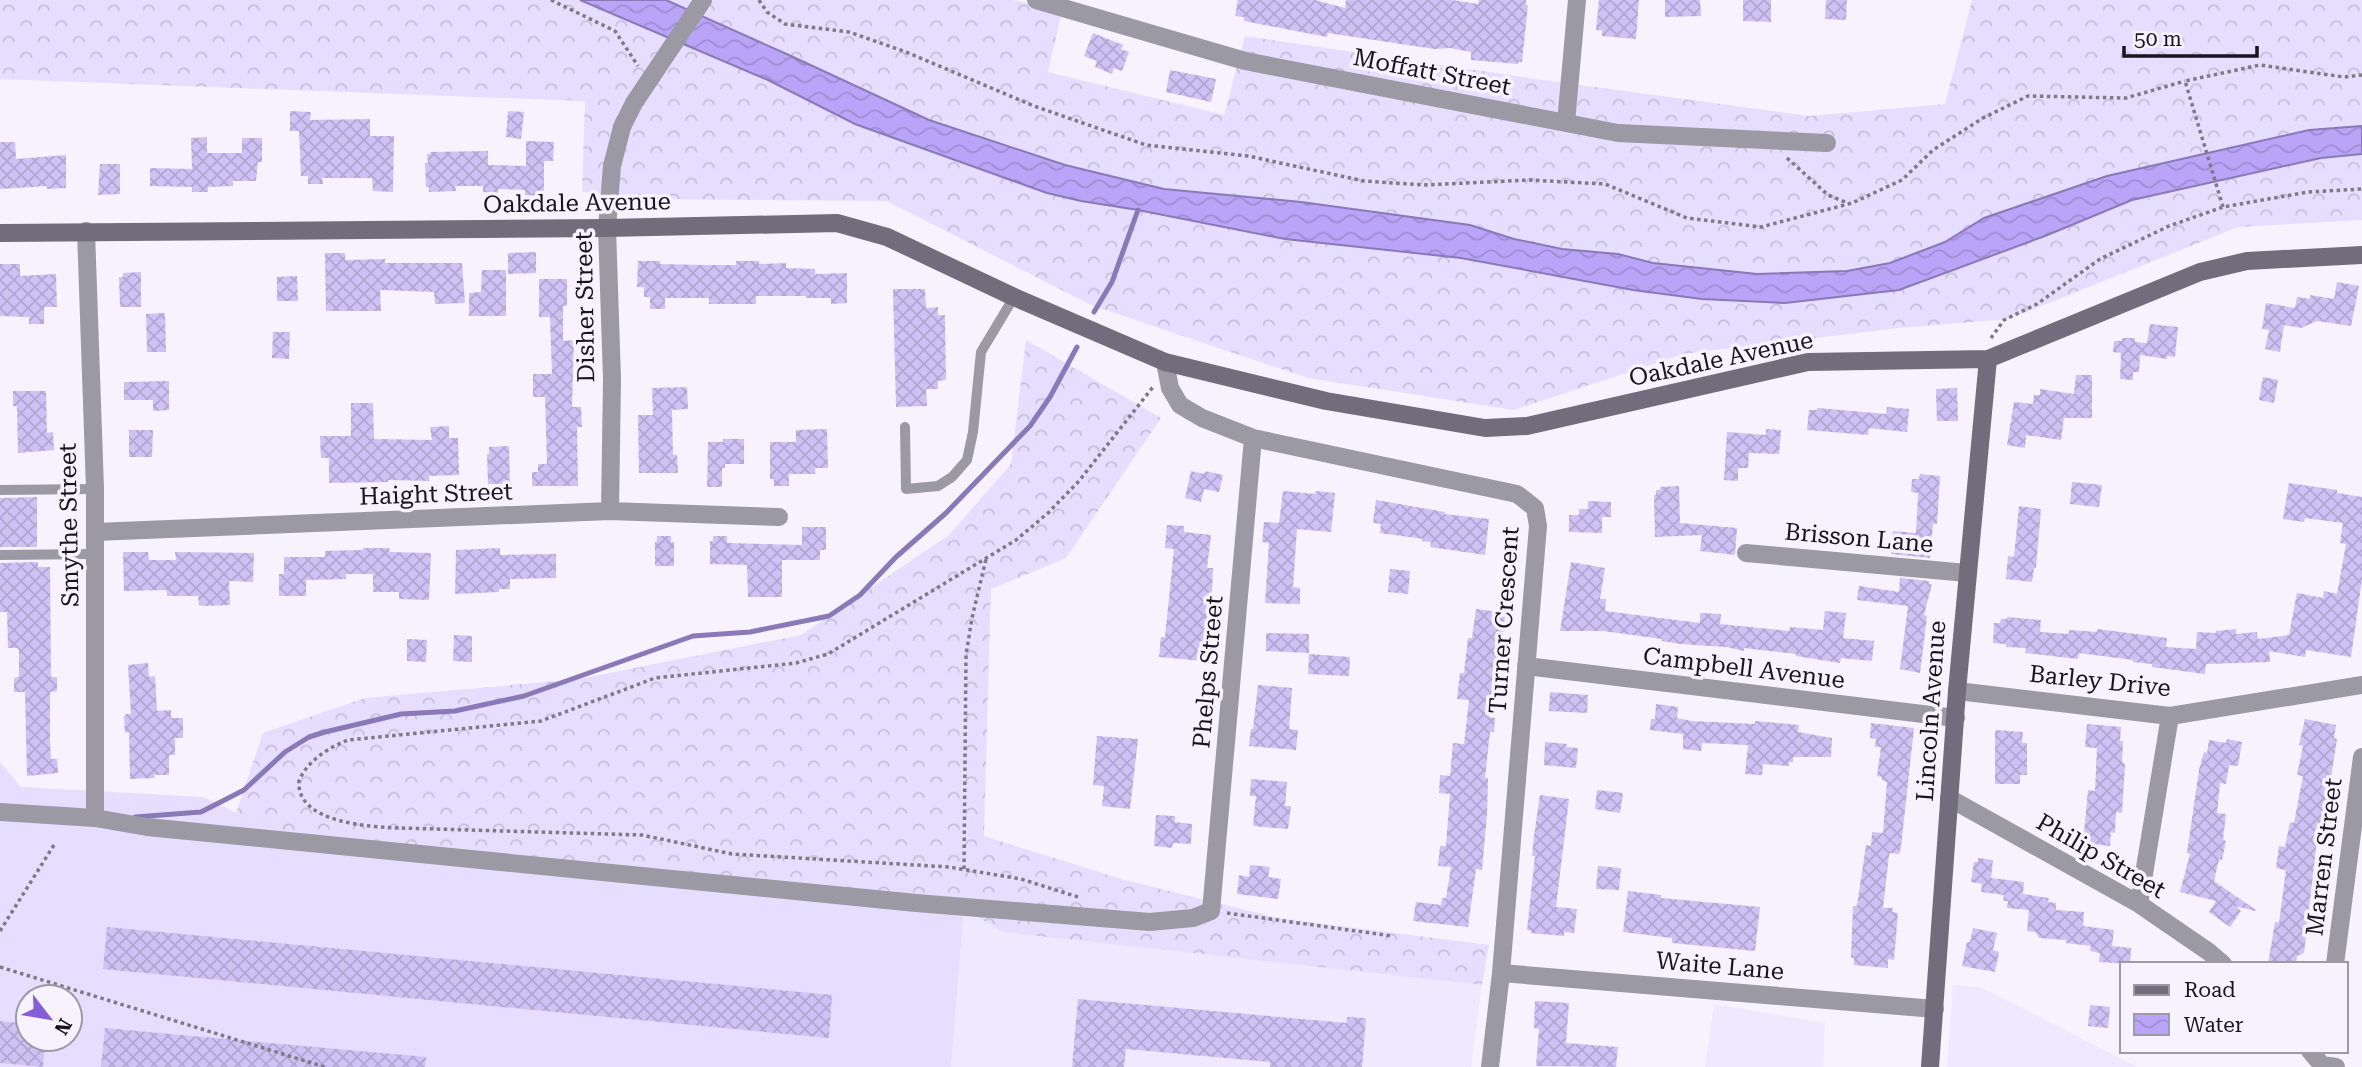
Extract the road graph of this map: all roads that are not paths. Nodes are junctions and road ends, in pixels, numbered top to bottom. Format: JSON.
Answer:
{"nodes":[{"id":1,"x":703,"y":0,"type":"edge"},
{"id":2,"x":1040,"y":0,"type":"edge"},
{"id":3,"x":1577,"y":0,"type":"edge"},
{"id":4,"x":1566,"y":123,"type":"junction"},
{"id":5,"x":1827,"y":143,"type":"dead end"},
{"id":6,"x":607,"y":228,"type":"junction"},
{"id":7,"x":86,"y":231,"type":"junction"},
{"id":8,"x":0,"y":233,"type":"edge"},
{"id":9,"x":2362,"y":255,"type":"edge"},
{"id":10,"x":1014,"y":297,"type":"junction"},
{"id":11,"x":1988,"y":359,"type":"junction"},
{"id":12,"x":1165,"y":362,"type":"junction"},
{"id":13,"x":905,"y":427,"type":"dead end"},
{"id":14,"x":1253,"y":438,"type":"junction"},
{"id":15,"x":94,"y":489,"type":"junction"},
{"id":16,"x":0,"y":490,"type":"edge"},
{"id":17,"x":610,"y":511,"type":"junction"},
{"id":18,"x":779,"y":517,"type":"dead end"},
{"id":19,"x":95,"y":532,"type":"junction"},
{"id":20,"x":1746,"y":553,"type":"dead end"},
{"id":21,"x":94,"y":554,"type":"junction"},
{"id":22,"x":0,"y":555,"type":"edge"},
{"id":23,"x":1967,"y":573,"type":"junction"},
{"id":24,"x":1526,"y":666,"type":"junction"},
{"id":25,"x":2362,"y":685,"type":"edge"},
{"id":26,"x":1957,"y":691,"type":"junction"},
{"id":27,"x":2170,"y":716,"type":"junction"},
{"id":28,"x":1956,"y":718,"type":"junction"},
{"id":29,"x":2362,"y":757,"type":"edge"},
{"id":30,"x":1949,"y":798,"type":"junction"},
{"id":31,"x":0,"y":812,"type":"edge"},
{"id":32,"x":95,"y":818,"type":"junction"},
{"id":33,"x":2139,"y":904,"type":"junction"},
{"id":34,"x":2221,"y":962,"type":"edge"},
{"id":35,"x":2335,"y":962,"type":"edge"},
{"id":36,"x":1501,"y":973,"type":"junction"},
{"id":37,"x":1935,"y":1009,"type":"junction"},
{"id":38,"x":1490,"y":1067,"type":"edge"},
{"id":39,"x":1930,"y":1067,"type":"edge"}],
"edges":[{"from":1,"to":6,"type":"street","name":"Disher Street"},
{"from":2,"to":4,"type":"street","name":"Moffatt Street"},
{"from":3,"to":4,"type":"street"},
{"from":4,"to":5,"type":"street","name":"Moffatt Street"},
{"from":6,"to":7,"type":"street","name":"Oakdale Avenue"},
{"from":6,"to":10,"type":"street","name":"Oakdale Avenue"},
{"from":6,"to":17,"type":"street","name":"Disher Street"},
{"from":7,"to":8,"type":"street","name":"Oakdale Avenue"},
{"from":7,"to":15,"type":"street","name":"Smythe Street"},
{"from":9,"to":11,"type":"street","name":"Oakdale Avenue"},
{"from":10,"to":12,"type":"street","name":"Oakdale Avenue"},
{"from":10,"to":13,"type":"lane"},
{"from":11,"to":12,"type":"street","name":"Oakdale Avenue"},
{"from":11,"to":23,"type":"street","name":"Lincoln Avenue"},
{"from":12,"to":14,"type":"street","name":"Turner Crescent"},
{"from":14,"to":24,"type":"street","name":"Turner Crescent"},
{"from":14,"to":32,"type":"street","name":"Phelps Street"},
{"from":15,"to":16,"type":"lane"},
{"from":15,"to":19,"type":"street","name":"Smythe Street"},
{"from":17,"to":18,"type":"street","name":"Haight Street"},
{"from":17,"to":19,"type":"street","name":"Haight Street"},
{"from":19,"to":21,"type":"street","name":"Smythe Street"},
{"from":20,"to":23,"type":"street","name":"Brisson Lane"},
{"from":21,"to":22,"type":"lane"},
{"from":21,"to":32,"type":"street","name":"Smythe Street"},
{"from":23,"to":26,"type":"street","name":"Lincoln Avenue"},
{"from":24,"to":28,"type":"street","name":"Campbell Avenue"},
{"from":24,"to":36,"type":"street","name":"Turner Crescent"},
{"from":25,"to":27,"type":"street","name":"Barley Drive"},
{"from":26,"to":27,"type":"street","name":"Barley Drive"},
{"from":26,"to":28,"type":"street","name":"Lincoln Avenue"},
{"from":27,"to":33,"type":"street"},
{"from":28,"to":30,"type":"street","name":"Lincoln Avenue"},
{"from":29,"to":35,"type":"street","name":"Marren Street"},
{"from":30,"to":33,"type":"street","name":"Philip Street"},
{"from":30,"to":37,"type":"street","name":"Lincoln Avenue"},
{"from":31,"to":32,"type":"street"},
{"from":33,"to":34,"type":"street","name":"Philip Street"},
{"from":36,"to":37,"type":"street","name":"Waite Lane"},
{"from":36,"to":38,"type":"street","name":"Turner Crescent"},
{"from":37,"to":39,"type":"street","name":"Lincoln Avenue"}]}
